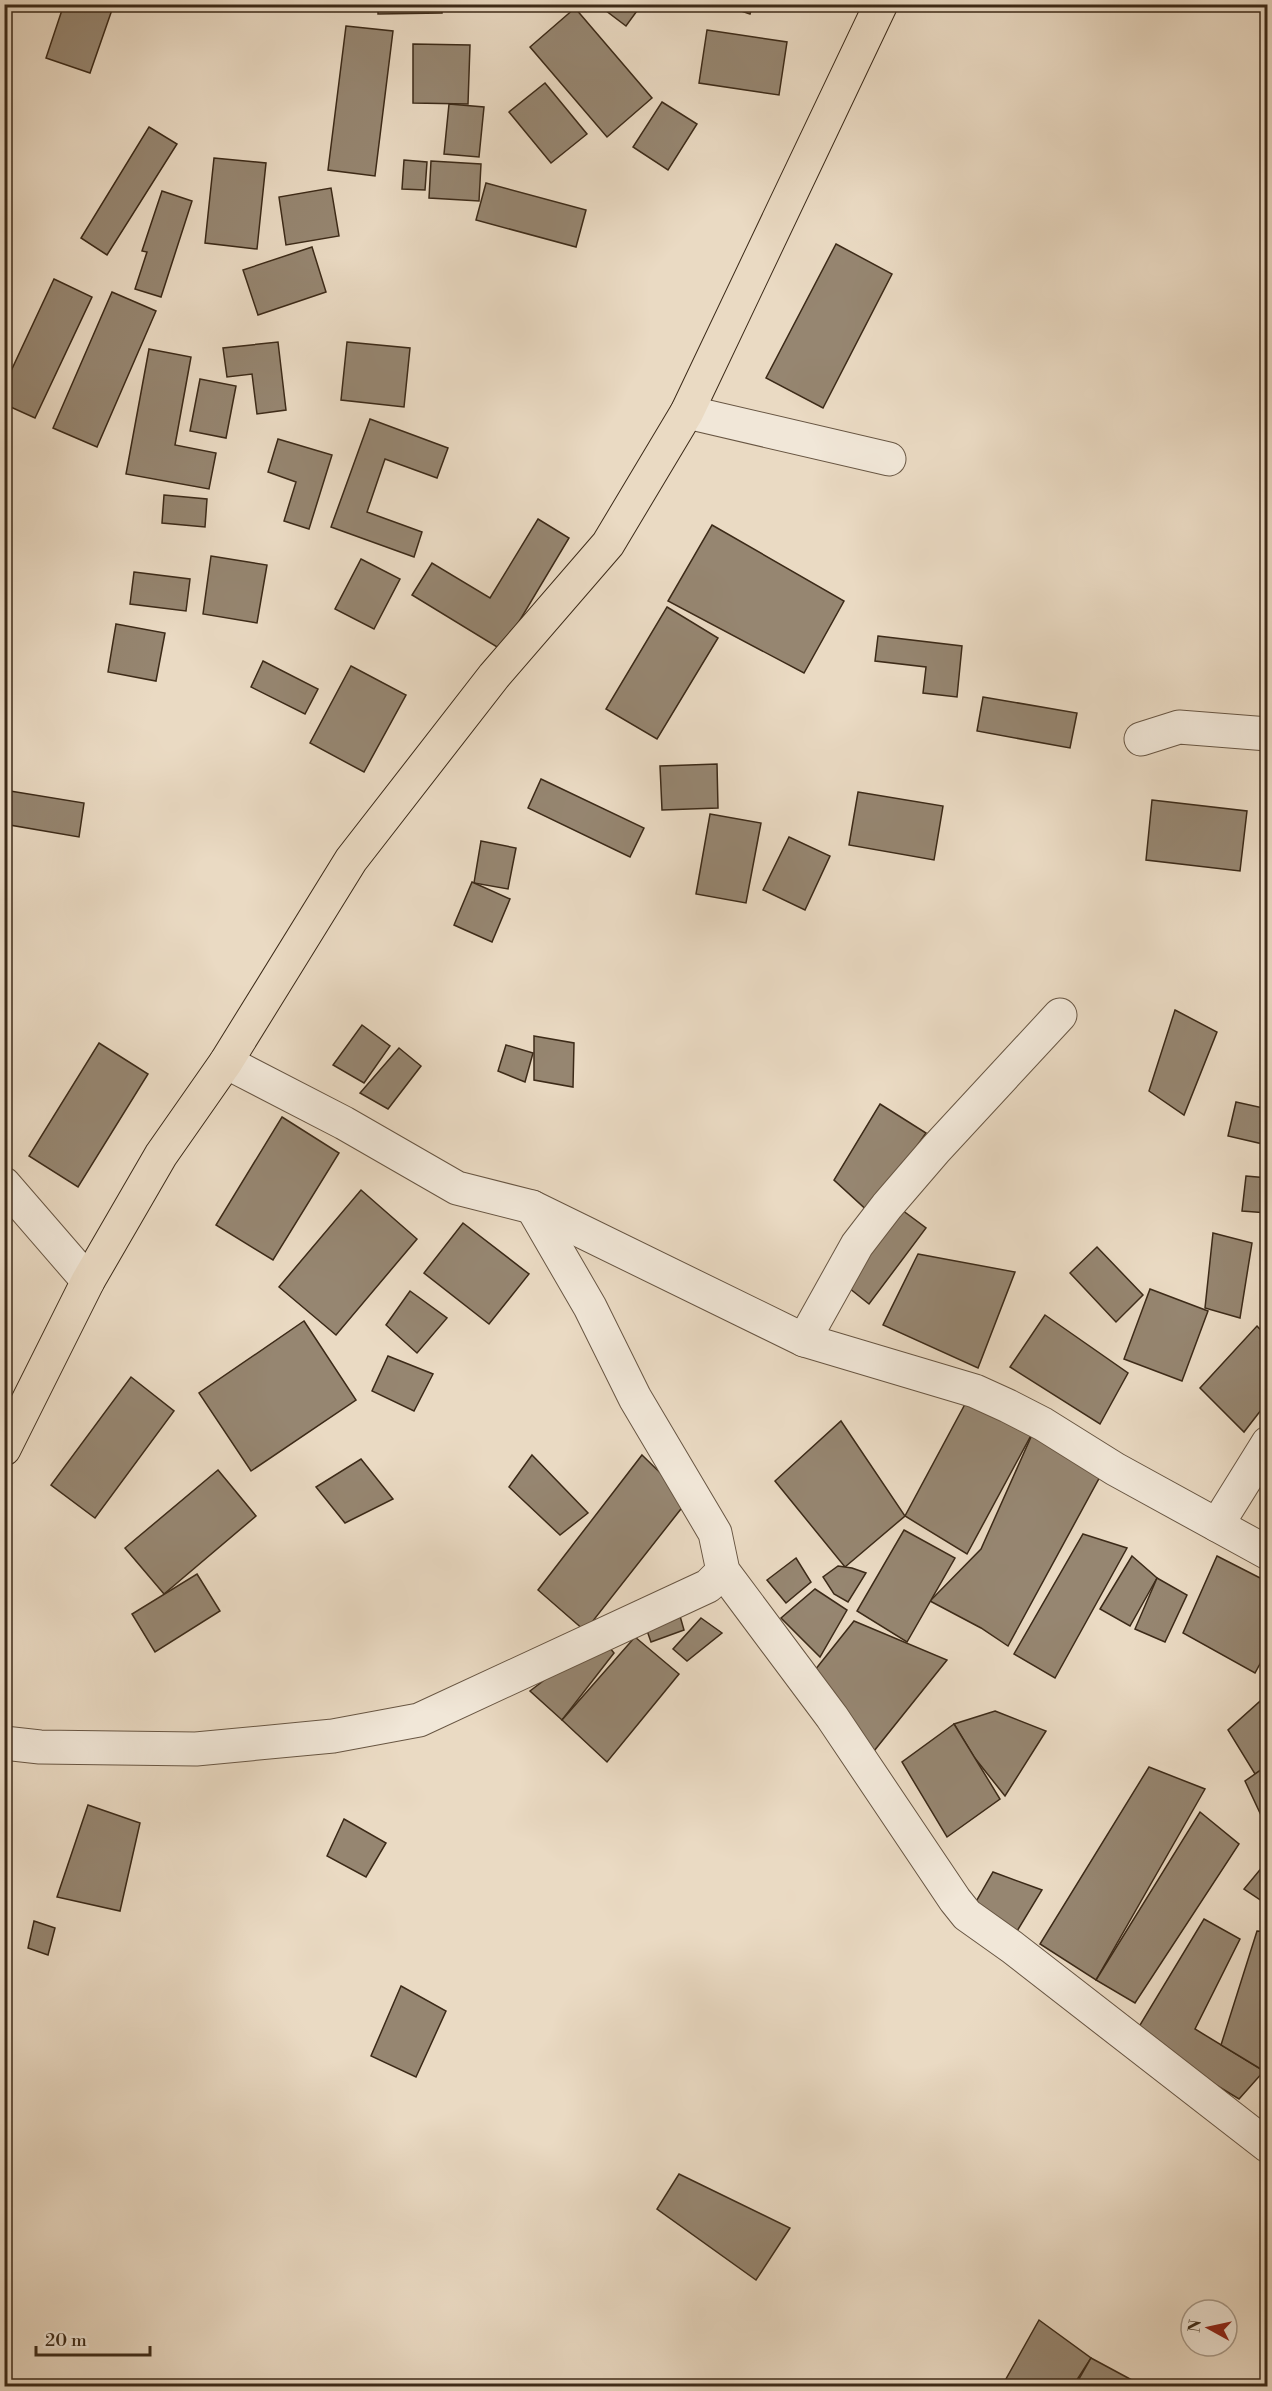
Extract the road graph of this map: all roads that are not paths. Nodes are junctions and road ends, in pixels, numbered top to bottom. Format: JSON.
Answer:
{"nodes":[{"id":1,"x":881,"y":4,"type":"edge"},
{"id":2,"x":687,"y":412,"type":"junction"},
{"id":3,"x":889,"y":459,"type":"dead end"},
{"id":4,"x":1268,"y":734,"type":"edge"},
{"id":5,"x":1142,"y":739,"type":"dead end"},
{"id":6,"x":1060,"y":1015,"type":"dead end"},
{"id":7,"x":226,"y":1062,"type":"junction"},
{"id":8,"x":4,"y":1184,"type":"edge"},
{"id":9,"x":532,"y":1207,"type":"junction"},
{"id":10,"x":88,"y":1281,"type":"junction"},
{"id":11,"x":804,"y":1340,"type":"junction"},
{"id":12,"x":1268,"y":1443,"type":"edge"},
{"id":13,"x":4,"y":1449,"type":"edge"},
{"id":14,"x":1217,"y":1525,"type":"junction"},
{"id":15,"x":1268,"y":1553,"type":"edge"},
{"id":16,"x":723,"y":1571,"type":"junction"},
{"id":17,"x":4,"y":1743,"type":"edge"},
{"id":18,"x":1268,"y":2146,"type":"edge"}],
"edges":[{"from":1,"to":2,"type":"main road"},
{"from":2,"to":3,"type":"street"},
{"from":2,"to":7,"type":"main road"},
{"from":4,"to":5,"type":"street"},
{"from":6,"to":11,"type":"street"},
{"from":7,"to":9,"type":"street"},
{"from":7,"to":10,"type":"main road"},
{"from":8,"to":10,"type":"street"},
{"from":9,"to":11,"type":"street"},
{"from":9,"to":16,"type":"street"},
{"from":10,"to":13,"type":"main road"},
{"from":11,"to":14,"type":"street"},
{"from":12,"to":14,"type":"street"},
{"from":14,"to":15,"type":"street"},
{"from":16,"to":17,"type":"street"},
{"from":16,"to":18,"type":"street"}]}
